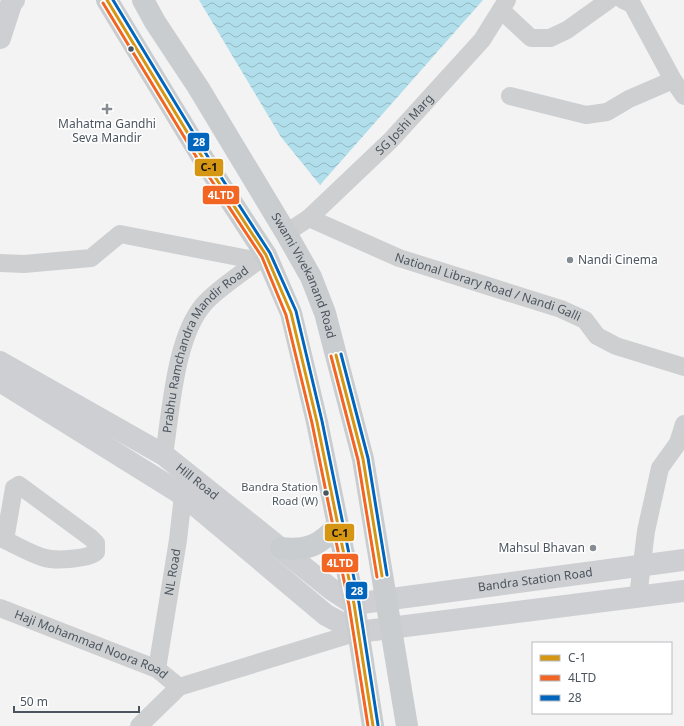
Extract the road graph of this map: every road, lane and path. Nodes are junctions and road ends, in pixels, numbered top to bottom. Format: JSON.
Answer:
{"nodes":[{"id":1,"x":14,"y":0,"type":"edge"},
{"id":2,"x":107,"y":0,"type":"edge"},
{"id":3,"x":144,"y":0,"type":"edge"},
{"id":4,"x":609,"y":0,"type":"edge"},
{"id":5,"x":623,"y":0,"type":"edge"},
{"id":6,"x":504,"y":5,"type":"edge"},
{"id":7,"x":0,"y":38,"type":"edge"},
{"id":8,"x":673,"y":80,"type":"junction"},
{"id":9,"x":510,"y":96,"type":"dead end"},
{"id":10,"x":684,"y":96,"type":"edge"},
{"id":11,"x":308,"y":218,"type":"junction"},
{"id":12,"x":286,"y":233,"type":"junction"},
{"id":13,"x":262,"y":258,"type":"junction"},
{"id":14,"x":0,"y":263,"type":"edge"},
{"id":15,"x":0,"y":362,"type":"edge"},
{"id":16,"x":684,"y":367,"type":"edge"},
{"id":17,"x":0,"y":382,"type":"edge"},
{"id":18,"x":684,"y":424,"type":"edge"},
{"id":19,"x":164,"y":455,"type":"junction"},
{"id":20,"x":186,"y":485,"type":"junction"},
{"id":21,"x":338,"y":526,"type":"junction"},
{"id":22,"x":2,"y":539,"type":"edge"},
{"id":23,"x":281,"y":548,"type":"junction"},
{"id":24,"x":684,"y":560,"type":"edge"},
{"id":25,"x":640,"y":565,"type":"junction"},
{"id":26,"x":684,"y":591,"type":"edge"},
{"id":27,"x":638,"y":597,"type":"junction"},
{"id":28,"x":386,"y":601,"type":"junction"},
{"id":29,"x":354,"y":604,"type":"junction"},
{"id":30,"x":0,"y":608,"type":"edge"},
{"id":31,"x":391,"y":628,"type":"junction"},
{"id":32,"x":358,"y":632,"type":"junction"},
{"id":33,"x":157,"y":669,"type":"junction"},
{"id":34,"x":179,"y":687,"type":"junction"},
{"id":35,"x":139,"y":726,"type":"edge"},
{"id":36,"x":373,"y":726,"type":"edge"},
{"id":37,"x":407,"y":726,"type":"edge"}],
"edges":[{"from":1,"to":7,"type":"main road"},
{"from":2,"to":13,"type":"main road","name":"Swami Vivekanand Road"},
{"from":3,"to":12,"type":"main road","name":"Swami Vivekanand Road"},
{"from":4,"to":6,"type":"street"},
{"from":5,"to":8,"type":"street"},
{"from":6,"to":11,"type":"street","name":"SG Joshi Marg"},
{"from":8,"to":9,"type":"street"},
{"from":8,"to":10,"type":"street"},
{"from":11,"to":12,"type":"street","name":"SG Joshi Marg"},
{"from":11,"to":16,"type":"street","name":"National Library Road / Nandi Galli"},
{"from":12,"to":28,"type":"main road","name":"Swami Vivekanand Road"},
{"from":13,"to":14,"type":"street"},
{"from":13,"to":19,"type":"street","name":"Prabhu Ramchandra Mandir Road"},
{"from":13,"to":21,"type":"main road","name":"Swami Vivekanand Road"},
{"from":15,"to":19,"type":"main road","name":"Hill Road"},
{"from":17,"to":20,"type":"main road","name":"Hill Road"},
{"from":18,"to":25,"type":"street"},
{"from":19,"to":20,"type":"main road","name":"Hill Road"},
{"from":20,"to":23,"type":"main road","name":"Hill Road"},
{"from":20,"to":32,"type":"main road","name":"Hill Road"},
{"from":20,"to":33,"type":"street","name":"NL Road"},
{"from":21,"to":23,"type":"main road"},
{"from":21,"to":29,"type":"main road","name":"Swami Vivekanand Road"},
{"from":22,"to":22,"type":"street"},
{"from":23,"to":29,"type":"main road","name":"Hill Road"},
{"from":24,"to":25,"type":"main road","name":"Bandra Station Road"},
{"from":25,"to":27,"type":"street"},
{"from":25,"to":28,"type":"main road","name":"Bandra Station Road"},
{"from":26,"to":27,"type":"main road"},
{"from":27,"to":31,"type":"main road"},
{"from":28,"to":29,"type":"main road"},
{"from":28,"to":31,"type":"main road","name":"Swami Vivekanand Road"},
{"from":29,"to":32,"type":"main road","name":"Swami Vivekanand Road"},
{"from":30,"to":33,"type":"street","name":"Haji Mohammad Noora Road"},
{"from":31,"to":32,"type":"main road"},
{"from":31,"to":37,"type":"main road","name":"Swami Vivekanand Road"},
{"from":32,"to":34,"type":"street"},
{"from":32,"to":36,"type":"main road","name":"Swami Vivekanand Road"},
{"from":33,"to":34,"type":"street","name":"Haji Mohammad Noora Road"},
{"from":34,"to":35,"type":"street"}]}
